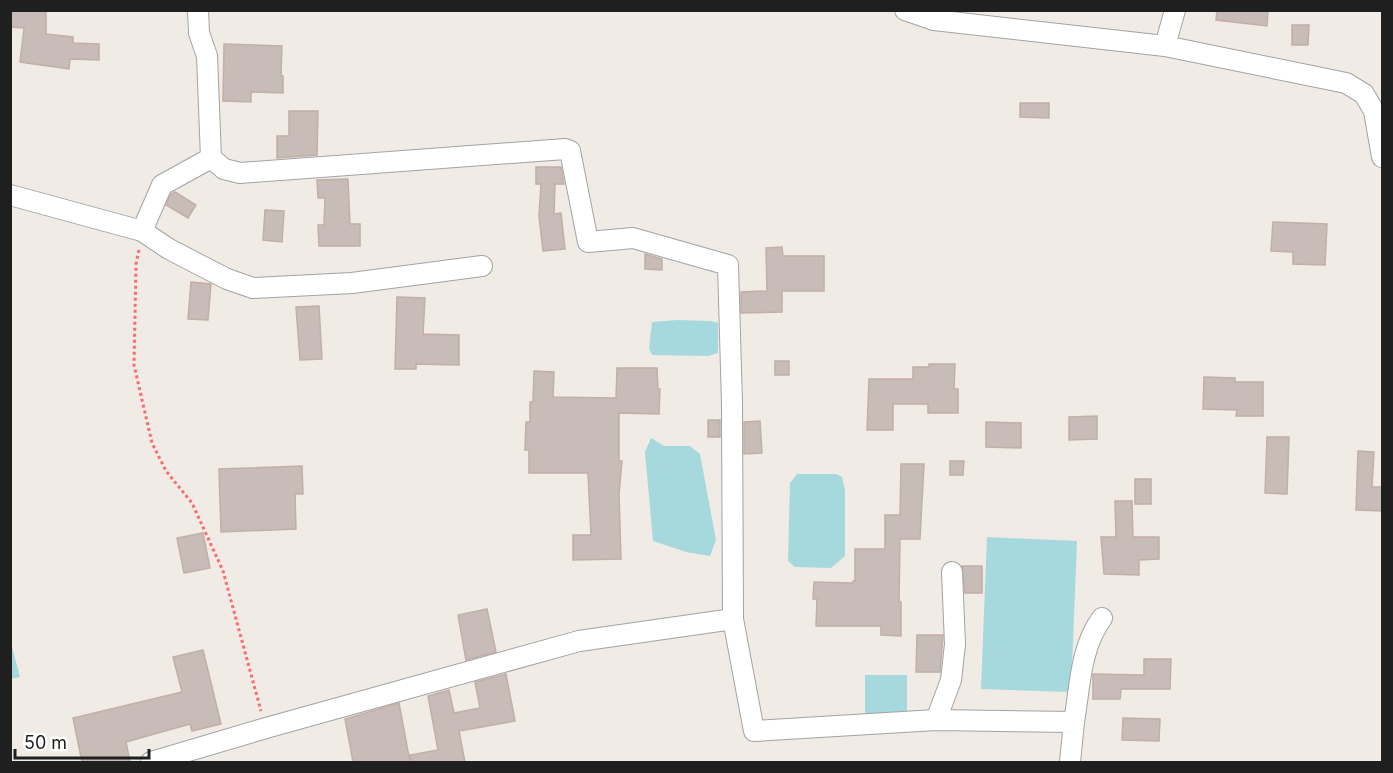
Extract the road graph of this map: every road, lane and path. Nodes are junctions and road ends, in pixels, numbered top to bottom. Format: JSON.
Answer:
{"nodes":[{"id":1,"x":198,"y":10,"type":"edge"},
{"id":2,"x":905,"y":10,"type":"edge"},
{"id":3,"x":1174,"y":10,"type":"edge"},
{"id":4,"x":1165,"y":46,"type":"junction"},
{"id":5,"x":1383,"y":157,"type":"edge"},
{"id":6,"x":211,"y":158,"type":"junction"},
{"id":7,"x":10,"y":195,"type":"edge"},
{"id":8,"x":142,"y":231,"type":"junction"},
{"id":9,"x":482,"y":266,"type":"dead end"},
{"id":10,"x":952,"y":572,"type":"dead end"},
{"id":11,"x":1101,"y":618,"type":"dead end"},
{"id":12,"x":733,"y":619,"type":"junction"},
{"id":13,"x":936,"y":720,"type":"junction"},
{"id":14,"x":1074,"y":722,"type":"junction"},
{"id":15,"x":266,"y":728,"type":"junction"},
{"id":16,"x":151,"y":762,"type":"edge"},
{"id":17,"x":1070,"y":762,"type":"edge"}],
"edges":[{"from":1,"to":6,"type":"street"},
{"from":2,"to":4,"type":"street"},
{"from":3,"to":4,"type":"street"},
{"from":4,"to":5,"type":"street"},
{"from":6,"to":8,"type":"street"},
{"from":6,"to":12,"type":"street"},
{"from":7,"to":8,"type":"street"},
{"from":8,"to":9,"type":"street"},
{"from":8,"to":15,"type":"path"},
{"from":10,"to":13,"type":"street"},
{"from":11,"to":14,"type":"street"},
{"from":12,"to":13,"type":"street"},
{"from":12,"to":15,"type":"street"},
{"from":13,"to":14,"type":"street"},
{"from":14,"to":17,"type":"street"},
{"from":15,"to":16,"type":"street"}]}
